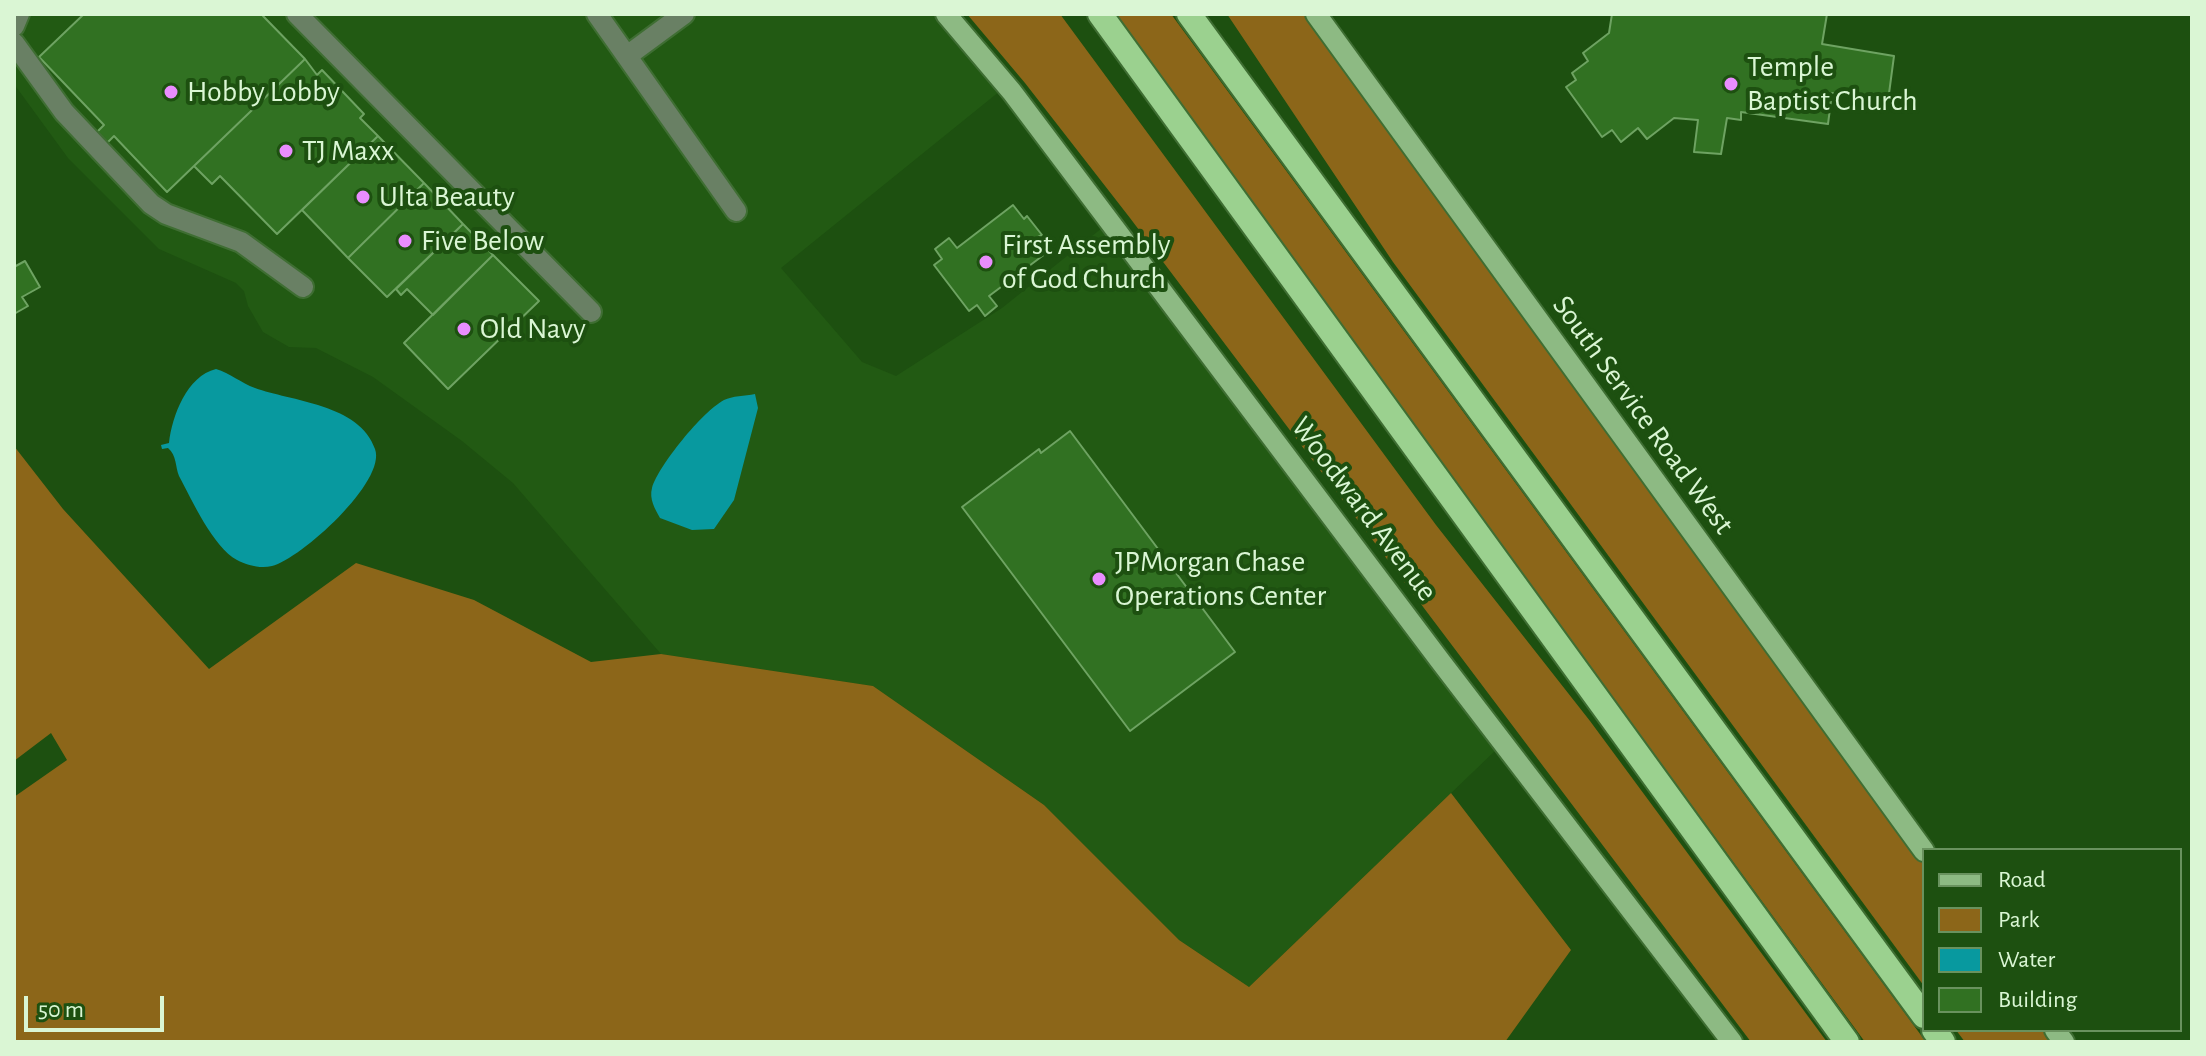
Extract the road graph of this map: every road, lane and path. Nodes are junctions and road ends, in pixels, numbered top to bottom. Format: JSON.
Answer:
{"nodes":[{"id":1,"x":19,"y":14,"type":"edge"},
{"id":2,"x":297,"y":14,"type":"edge"},
{"id":3,"x":597,"y":14,"type":"edge"},
{"id":4,"x":684,"y":14,"type":"edge"},
{"id":5,"x":946,"y":14,"type":"edge"},
{"id":6,"x":1100,"y":14,"type":"edge"},
{"id":7,"x":1189,"y":14,"type":"edge"},
{"id":8,"x":1203,"y":14,"type":"edge"},
{"id":9,"x":1316,"y":14,"type":"edge"},
{"id":10,"x":14,"y":26,"type":"edge"},
{"id":11,"x":14,"y":43,"type":"edge"},
{"id":12,"x":627,"y":56,"type":"junction"},
{"id":13,"x":1242,"y":87,"type":"junction"},
{"id":14,"x":736,"y":211,"type":"dead end"},
{"id":15,"x":303,"y":287,"type":"dead end"},
{"id":16,"x":591,"y":312,"type":"dead end"},
{"id":17,"x":1922,"y":848,"type":"edge"},
{"id":18,"x":1922,"y":1013,"type":"edge"},
{"id":19,"x":1732,"y":1042,"type":"edge"},
{"id":20,"x":1847,"y":1042,"type":"edge"}],
"edges":[{"from":1,"to":10,"type":"lane"},
{"from":2,"to":16,"type":"lane"},
{"from":3,"to":12,"type":"lane"},
{"from":4,"to":12,"type":"lane"},
{"from":5,"to":19,"type":"main road","name":"Woodward Avenue"},
{"from":6,"to":20,"type":"highway"},
{"from":7,"to":13,"type":"highway"},
{"from":8,"to":13,"type":"highway"},
{"from":9,"to":17,"type":"main road","name":"South Service Road West"},
{"from":11,"to":15,"type":"lane"},
{"from":12,"to":14,"type":"lane"},
{"from":13,"to":18,"type":"highway"}]}
